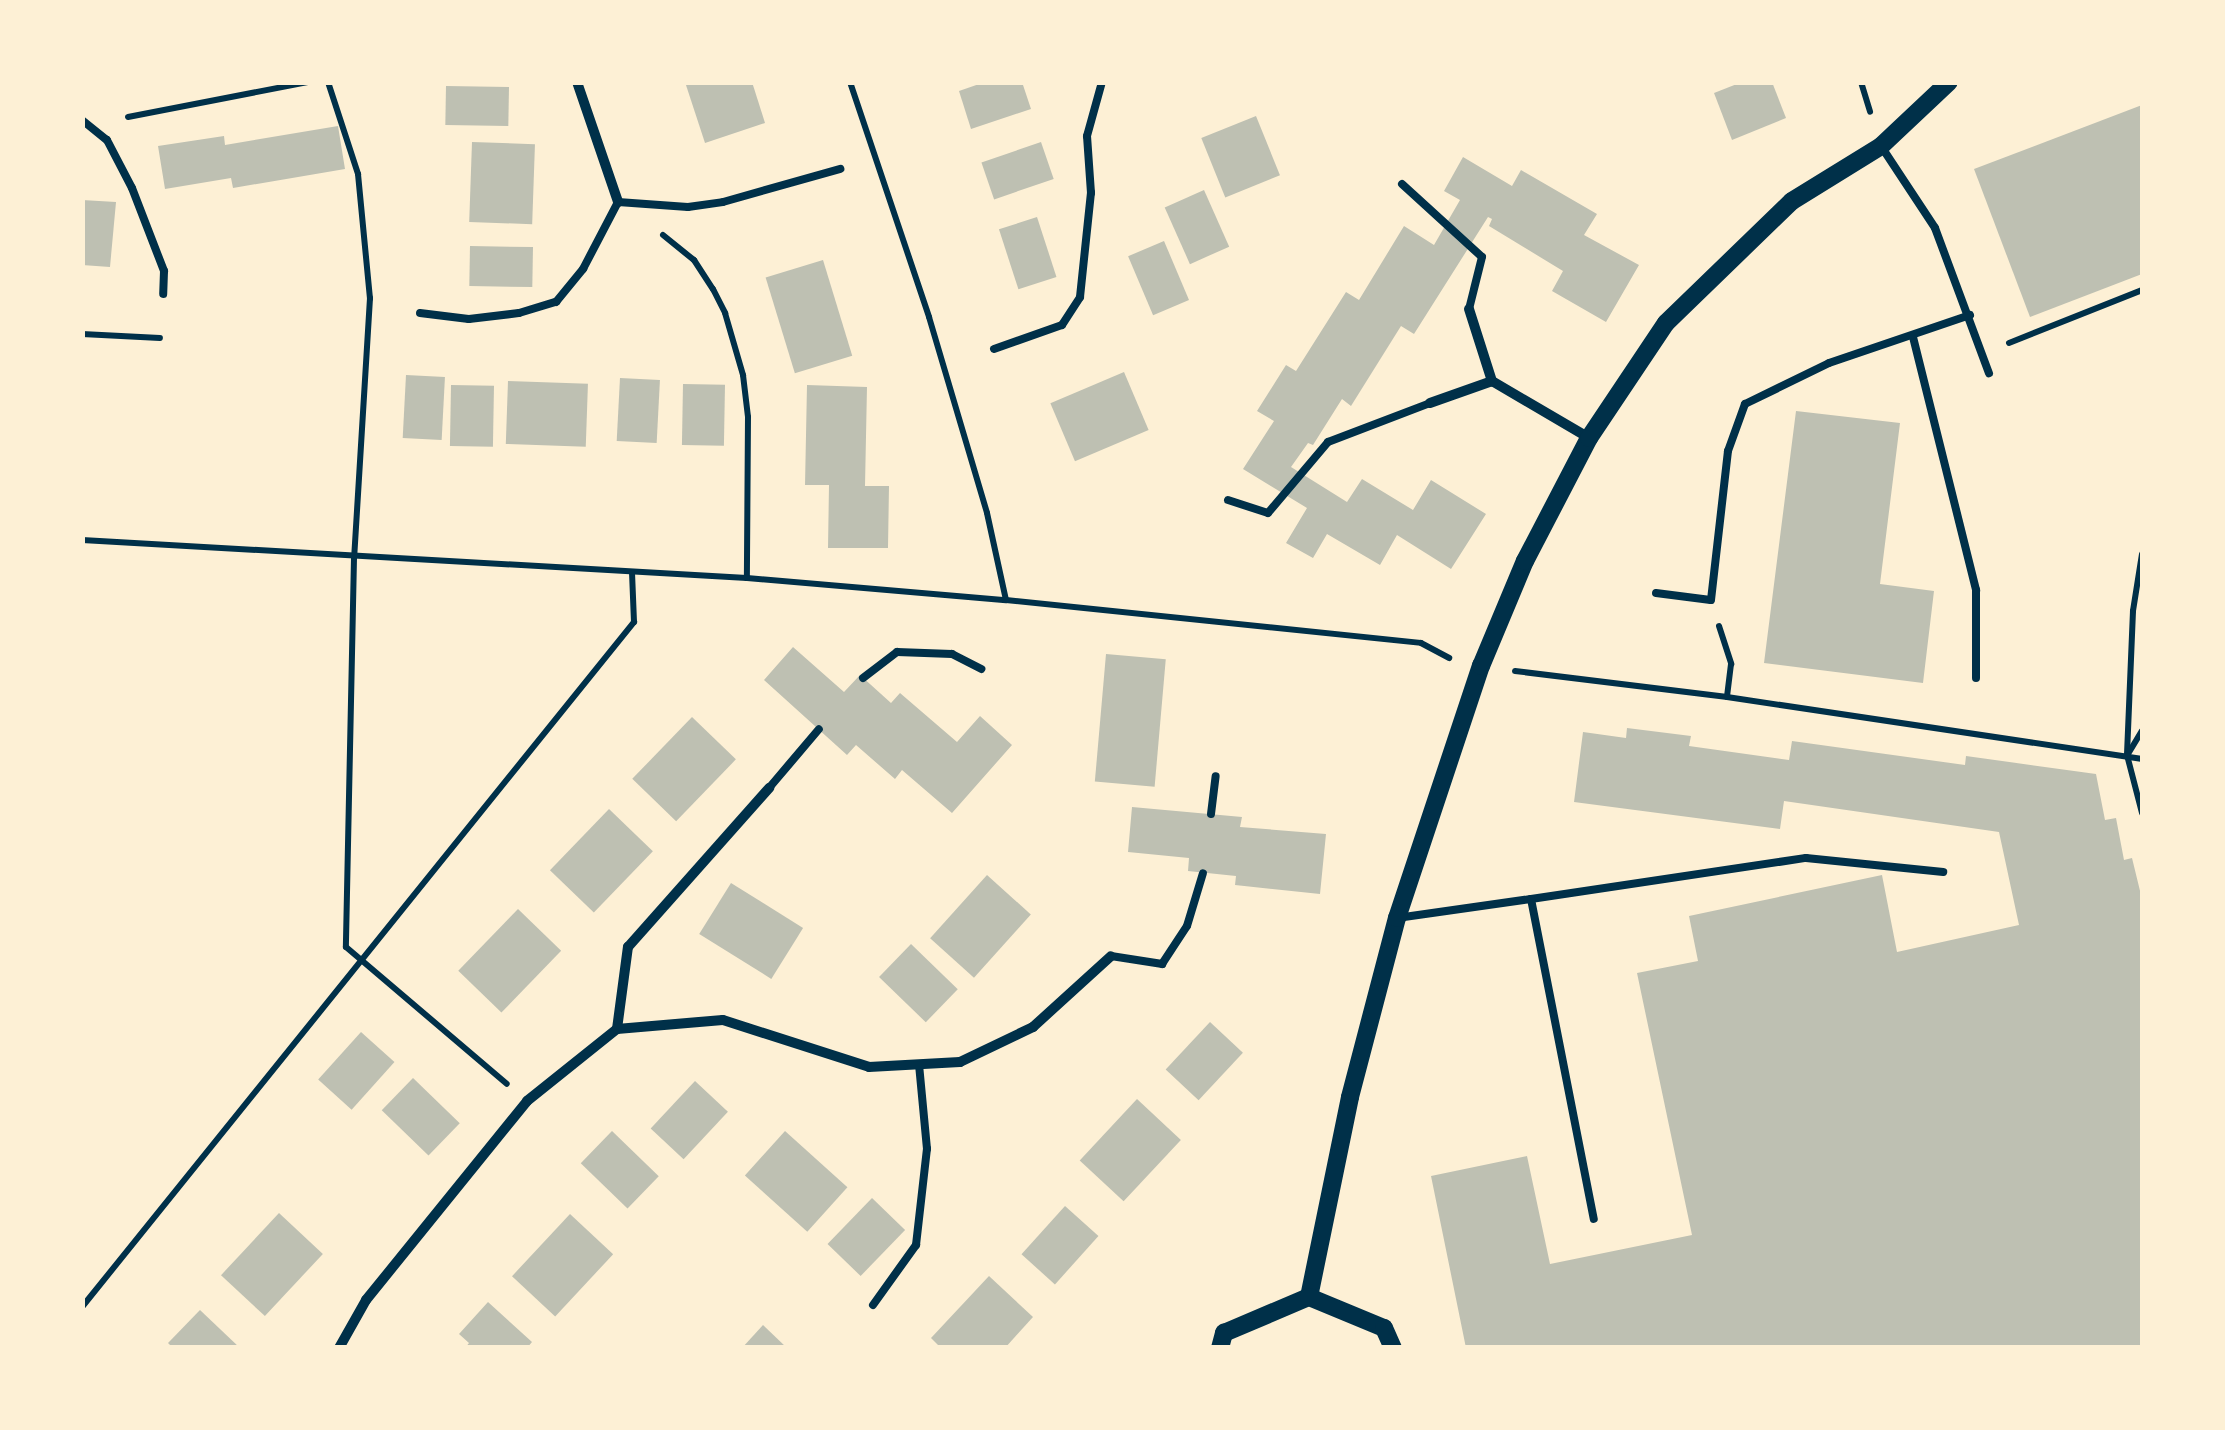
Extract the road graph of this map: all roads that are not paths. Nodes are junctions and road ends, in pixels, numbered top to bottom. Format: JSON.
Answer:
{"nodes":[{"id":1,"x":577,"y":82,"type":"edge"},
{"id":2,"x":1102,"y":82,"type":"edge"},
{"id":3,"x":1949,"y":82,"type":"edge"},
{"id":4,"x":82,"y":120,"type":"edge"},
{"id":5,"x":1881,"y":146,"type":"junction"},
{"id":6,"x":840,"y":169,"type":"dead end"},
{"id":7,"x":1402,"y":184,"type":"dead end"},
{"id":8,"x":618,"y":202,"type":"junction"},
{"id":9,"x":163,"y":294,"type":"dead end"},
{"id":10,"x":1469,"y":309,"type":"joint"},
{"id":11,"x":420,"y":314,"type":"dead end"},
{"id":12,"x":1970,"y":315,"type":"junction"},
{"id":13,"x":1912,"y":338,"type":"junction"},
{"id":14,"x":994,"y":349,"type":"dead end"},
{"id":15,"x":1990,"y":373,"type":"dead end"},
{"id":16,"x":1492,"y":381,"type":"junction"},
{"id":17,"x":1430,"y":403,"type":"joint"},
{"id":18,"x":1590,"y":438,"type":"junction"},
{"id":19,"x":1228,"y":500,"type":"dead end"},
{"id":20,"x":1656,"y":593,"type":"dead end"},
{"id":21,"x":981,"y":669,"type":"dead end"},
{"id":22,"x":863,"y":678,"type":"dead end"},
{"id":23,"x":1976,"y":678,"type":"dead end"},
{"id":24,"x":819,"y":729,"type":"dead end"},
{"id":25,"x":1216,"y":776,"type":"dead end"},
{"id":26,"x":769,"y":788,"type":"joint"},
{"id":27,"x":1211,"y":814,"type":"dead end"},
{"id":28,"x":1943,"y":872,"type":"dead end"},
{"id":29,"x":1203,"y":873,"type":"dead end"},
{"id":30,"x":1531,"y":898,"type":"junction"},
{"id":31,"x":1397,"y":918,"type":"junction"},
{"id":32,"x":1110,"y":956,"type":"joint"},
{"id":33,"x":617,"y":1028,"type":"junction"},
{"id":34,"x":919,"y":1064,"type":"junction"},
{"id":35,"x":1594,"y":1219,"type":"dead end"},
{"id":36,"x":1310,"y":1297,"type":"junction"},
{"id":37,"x":873,"y":1305,"type":"dead end"},
{"id":38,"x":340,"y":1348,"type":"edge"},
{"id":39,"x":1220,"y":1348,"type":"edge"},
{"id":40,"x":1394,"y":1348,"type":"edge"}],
"edges":[{"from":1,"to":8,"type":"street"},
{"from":2,"to":14,"type":"lane"},
{"from":3,"to":5,"type":"street"},
{"from":4,"to":9,"type":"lane"},
{"from":5,"to":12,"type":"lane"},
{"from":5,"to":18,"type":"street"},
{"from":6,"to":8,"type":"lane"},
{"from":7,"to":10,"type":"lane"},
{"from":8,"to":11,"type":"lane"},
{"from":10,"to":16,"type":"street"},
{"from":12,"to":13,"type":"lane"},
{"from":12,"to":15,"type":"lane"},
{"from":13,"to":20,"type":"lane"},
{"from":13,"to":23,"type":"lane"},
{"from":16,"to":17,"type":"street"},
{"from":16,"to":18,"type":"street"},
{"from":17,"to":19,"type":"lane"},
{"from":18,"to":31,"type":"street"},
{"from":21,"to":22,"type":"lane"},
{"from":24,"to":26,"type":"lane"},
{"from":25,"to":27,"type":"lane"},
{"from":26,"to":33,"type":"street"},
{"from":28,"to":30,"type":"lane"},
{"from":29,"to":32,"type":"lane"},
{"from":30,"to":31,"type":"lane"},
{"from":30,"to":35,"type":"lane"},
{"from":31,"to":36,"type":"street"},
{"from":32,"to":34,"type":"street"},
{"from":33,"to":34,"type":"street"},
{"from":33,"to":38,"type":"street"},
{"from":34,"to":37,"type":"lane"},
{"from":36,"to":39,"type":"street"},
{"from":36,"to":40,"type":"street"}]}
